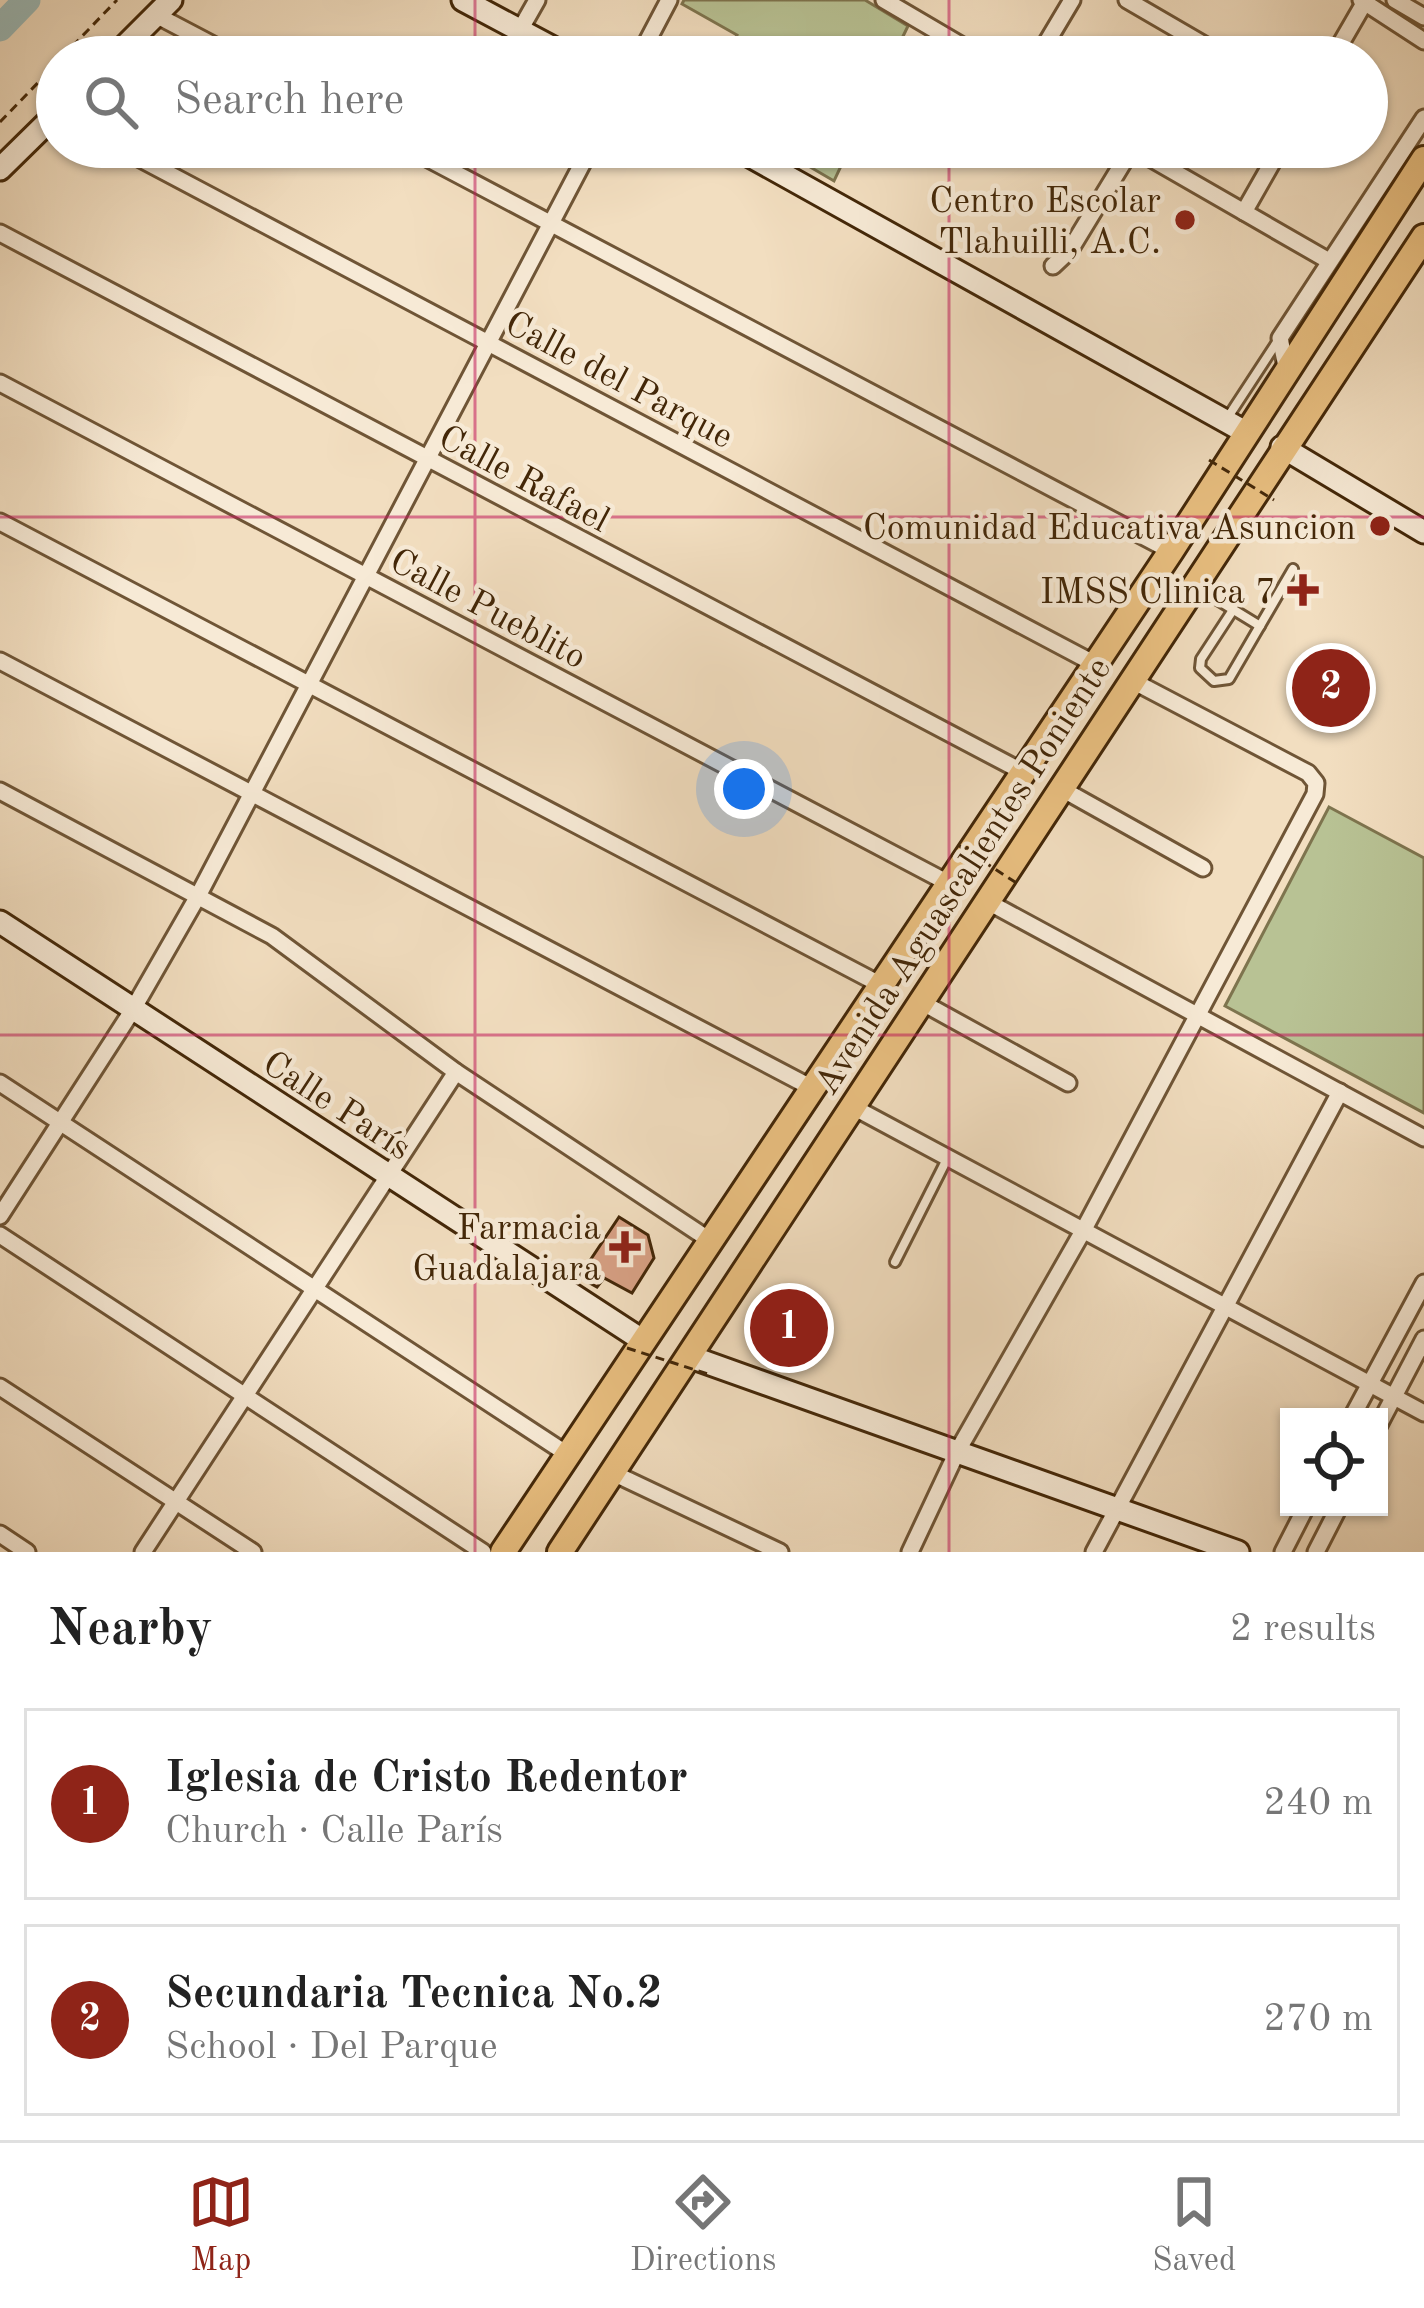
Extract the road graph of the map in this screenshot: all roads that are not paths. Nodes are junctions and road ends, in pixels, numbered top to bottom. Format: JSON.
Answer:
{"nodes":[{"id":1,"x":464,"y":0,"type":"edge"},
{"id":2,"x":537,"y":0,"type":"edge"},
{"id":3,"x":669,"y":0,"type":"edge"},
{"id":4,"x":884,"y":0,"type":"edge"},
{"id":5,"x":1072,"y":0,"type":"edge"},
{"id":6,"x":1127,"y":0,"type":"edge"},
{"id":7,"x":1395,"y":0,"type":"edge"},
{"id":8,"x":1364,"y":1,"type":"edge"},
{"id":9,"x":163,"y":8,"type":"edge"},
{"id":10,"x":1424,"y":17,"type":"edge"},
{"id":11,"x":520,"y":30,"type":"junction"},
{"id":12,"x":135,"y":36,"type":"edge"},
{"id":13,"x":205,"y":36,"type":"edge"},
{"id":14,"x":531,"y":36,"type":"edge"},
{"id":15,"x":650,"y":36,"type":"edge"},
{"id":16,"x":945,"y":36,"type":"edge"},
{"id":17,"x":1051,"y":36,"type":"edge"},
{"id":18,"x":1189,"y":36,"type":"edge"},
{"id":19,"x":1345,"y":36,"type":"edge"},
{"id":20,"x":1424,"y":40,"type":"edge"},
{"id":21,"x":1424,"y":118,"type":"edge"},
{"id":22,"x":36,"y":134,"type":"edge"},
{"id":23,"x":1410,"y":166,"type":"edge"},
{"id":24,"x":158,"y":168,"type":"edge"},
{"id":25,"x":446,"y":168,"type":"edge"},
{"id":26,"x":580,"y":168,"type":"edge"},
{"id":27,"x":772,"y":168,"type":"edge"},
{"id":28,"x":1119,"y":168,"type":"edge"},
{"id":29,"x":1168,"y":168,"type":"edge"},
{"id":30,"x":1269,"y":168,"type":"edge"},
{"id":31,"x":0,"y":169,"type":"edge"},
{"id":32,"x":1244,"y":212,"type":"junction"},
{"id":33,"x":551,"y":224,"type":"junction"},
{"id":34,"x":0,"y":233,"type":"edge"},
{"id":35,"x":1424,"y":237,"type":"edge"},
{"id":36,"x":1328,"y":261,"type":"junction"},
{"id":37,"x":1053,"y":266,"type":"dead end"},
{"id":38,"x":1280,"y":338,"type":"junction"},
{"id":39,"x":488,"y":343,"type":"junction"},
{"id":40,"x":1287,"y":371,"type":"junction"},
{"id":41,"x":0,"y":383,"type":"edge"},
{"id":42,"x":1237,"y":426,"type":"junction"},
{"id":43,"x":1282,"y":447,"type":"junction"},
{"id":44,"x":426,"y":458,"type":"junction"},
{"id":45,"x":0,"y":523,"type":"edge"},
{"id":46,"x":1424,"y":532,"type":"edge"},
{"id":47,"x":1171,"y":551,"type":"junction"},
{"id":48,"x":1293,"y":569,"type":"dead end"},
{"id":49,"x":365,"y":575,"type":"junction"},
{"id":50,"x":1191,"y":584,"type":"junction"},
{"id":51,"x":1233,"y":610,"type":"junction"},
{"id":52,"x":1260,"y":626,"type":"junction"},
{"id":53,"x":0,"y":661,"type":"edge"},
{"id":54,"x":1095,"y":664,"type":"junction"},
{"id":55,"x":1129,"y":679,"type":"junction"},
{"id":56,"x":307,"y":685,"type":"junction"},
{"id":57,"x":1022,"y":772,"type":"junction"},
{"id":58,"x":1062,"y":789,"type":"junction"},
{"id":59,"x":0,"y":791,"type":"edge"},
{"id":60,"x":251,"y":794,"type":"junction"},
{"id":61,"x":1203,"y":868,"type":"dead end"},
{"id":62,"x":950,"y":884,"type":"junction"},
{"id":63,"x":198,"y":896,"type":"junction"},
{"id":64,"x":990,"y":903,"type":"junction"},
{"id":65,"x":0,"y":922,"type":"edge"},
{"id":66,"x":884,"y":986,"type":"junction"},
{"id":67,"x":923,"y":1003,"type":"junction"},
{"id":68,"x":132,"y":1011,"type":"junction"},
{"id":69,"x":1196,"y":1015,"type":"junction"},
{"id":70,"x":456,"y":1072,"type":"junction"},
{"id":71,"x":0,"y":1083,"type":"edge"},
{"id":72,"x":1068,"y":1083,"type":"dead end"},
{"id":73,"x":814,"y":1089,"type":"junction"},
{"id":74,"x":1340,"y":1092,"type":"junction"},
{"id":75,"x":855,"y":1108,"type":"junction"},
{"id":76,"x":61,"y":1123,"type":"junction"},
{"id":77,"x":1424,"y":1138,"type":"edge"},
{"id":78,"x":948,"y":1158,"type":"junction"},
{"id":79,"x":388,"y":1176,"type":"junction"},
{"id":80,"x":0,"y":1216,"type":"edge"},
{"id":81,"x":1083,"y":1231,"type":"junction"},
{"id":82,"x":0,"y":1235,"type":"edge"},
{"id":83,"x":711,"y":1241,"type":"junction"},
{"id":84,"x":895,"y":1262,"type":"dead end"},
{"id":85,"x":1424,"y":1283,"type":"edge"},
{"id":86,"x":317,"y":1290,"type":"junction"},
{"id":87,"x":1224,"y":1305,"type":"junction"},
{"id":88,"x":1424,"y":1339,"type":"edge"},
{"id":89,"x":634,"y":1344,"type":"junction"},
{"id":90,"x":688,"y":1356,"type":"junction"},
{"id":91,"x":1369,"y":1384,"type":"junction"},
{"id":92,"x":0,"y":1387,"type":"edge"},
{"id":93,"x":248,"y":1393,"type":"junction"},
{"id":94,"x":1393,"y":1397,"type":"junction"},
{"id":95,"x":1357,"y":1408,"type":"edge"},
{"id":96,"x":1388,"y":1408,"type":"edge"},
{"id":97,"x":1424,"y":1413,"type":"edge"},
{"id":98,"x":957,"y":1452,"type":"junction"},
{"id":99,"x":567,"y":1454,"type":"junction"},
{"id":100,"x":613,"y":1473,"type":"junction"},
{"id":101,"x":176,"y":1501,"type":"junction"},
{"id":102,"x":1114,"y":1507,"type":"junction"},
{"id":103,"x":1301,"y":1516,"type":"edge"},
{"id":104,"x":1334,"y":1516,"type":"edge"},
{"id":105,"x":0,"y":1534,"type":"edge"},
{"id":106,"x":27,"y":1552,"type":"edge"},
{"id":107,"x":143,"y":1552,"type":"edge"},
{"id":108,"x":254,"y":1552,"type":"edge"},
{"id":109,"x":484,"y":1552,"type":"edge"},
{"id":110,"x":503,"y":1552,"type":"edge"},
{"id":111,"x":560,"y":1552,"type":"edge"},
{"id":112,"x":780,"y":1552,"type":"edge"},
{"id":113,"x":910,"y":1552,"type":"edge"},
{"id":114,"x":1094,"y":1552,"type":"edge"},
{"id":115,"x":1238,"y":1552,"type":"edge"},
{"id":116,"x":1282,"y":1552,"type":"edge"},
{"id":117,"x":1316,"y":1552,"type":"edge"}],
"edges":[{"from":1,"to":11,"type":"street"},
{"from":2,"to":11,"type":"street"},
{"from":3,"to":15,"type":"street"},
{"from":4,"to":16,"type":"street"},
{"from":5,"to":17,"type":"street"},
{"from":6,"to":18,"type":"street"},
{"from":7,"to":10,"type":"street"},
{"from":8,"to":19,"type":"street"},
{"from":8,"to":20,"type":"street"},
{"from":9,"to":12,"type":"street"},
{"from":9,"to":13,"type":"street"},
{"from":11,"to":14,"type":"street"},
{"from":21,"to":23,"type":"street","name":"Avenida Aguascalientes Poniente"},
{"from":22,"to":31,"type":"street"},
{"from":23,"to":36,"type":"street","name":"Avenida Aguascalientes Poniente"},
{"from":23,"to":40,"type":"main road","name":"Avenida Aguascalientes Poniente"},
{"from":24,"to":39,"type":"street","name":"Calle del Parque"},
{"from":25,"to":33,"type":"street"},
{"from":26,"to":33,"type":"street"},
{"from":27,"to":42,"type":"street"},
{"from":28,"to":37,"type":"street"},
{"from":29,"to":32,"type":"street"},
{"from":30,"to":32,"type":"street"},
{"from":32,"to":36,"type":"street"},
{"from":33,"to":39,"type":"street"},
{"from":33,"to":47,"type":"street"},
{"from":34,"to":44,"type":"street","name":"Calle Rafael"},
{"from":35,"to":43,"type":"main road","name":"Avenida Aguascalientes Poniente"},
{"from":36,"to":38,"type":"street","name":"Avenida Aguascalientes Poniente"},
{"from":38,"to":40,"type":"street"},
{"from":38,"to":42,"type":"lane"},
{"from":39,"to":44,"type":"street"},
{"from":39,"to":54,"type":"street","name":"Calle del Parque"},
{"from":40,"to":42,"type":"main road","name":"Avenida Aguascalientes Poniente"},
{"from":41,"to":49,"type":"street","name":"Calle Pueblito"},
{"from":42,"to":47,"type":"main road","name":"Avenida Aguascalientes Poniente"},
{"from":43,"to":46,"type":"street"},
{"from":43,"to":50,"type":"main road","name":"Avenida Aguascalientes Poniente"},
{"from":44,"to":49,"type":"street"},
{"from":44,"to":57,"type":"street","name":"Calle Rafael"},
{"from":45,"to":56,"type":"street"},
{"from":47,"to":54,"type":"main road","name":"Avenida Aguascalientes Poniente"},
{"from":48,"to":52,"type":"lane"},
{"from":49,"to":56,"type":"street"},
{"from":49,"to":62,"type":"street","name":"Calle Pueblito"},
{"from":50,"to":51,"type":"lane"},
{"from":50,"to":55,"type":"main road","name":"Avenida Aguascalientes Poniente"},
{"from":51,"to":52,"type":"lane"},
{"from":51,"to":52,"type":"lane"},
{"from":53,"to":60,"type":"street"},
{"from":54,"to":57,"type":"main road","name":"Avenida Aguascalientes Poniente"},
{"from":55,"to":58,"type":"main road","name":"Avenida Aguascalientes Poniente"},
{"from":55,"to":69,"type":"street"},
{"from":56,"to":60,"type":"street"},
{"from":56,"to":66,"type":"street"},
{"from":57,"to":62,"type":"main road","name":"Avenida Aguascalientes Poniente"},
{"from":58,"to":61,"type":"street"},
{"from":58,"to":64,"type":"main road","name":"Avenida Aguascalientes Poniente"},
{"from":59,"to":63,"type":"street"},
{"from":60,"to":63,"type":"street"},
{"from":60,"to":73,"type":"street"},
{"from":62,"to":66,"type":"main road","name":"Avenida Aguascalientes Poniente"},
{"from":63,"to":68,"type":"street"},
{"from":63,"to":70,"type":"street"},
{"from":64,"to":67,"type":"main road","name":"Avenida Aguascalientes Poniente"},
{"from":64,"to":69,"type":"street"},
{"from":65,"to":68,"type":"street","name":"Calle París"},
{"from":66,"to":73,"type":"main road","name":"Avenida Aguascalientes Poniente"},
{"from":67,"to":72,"type":"street"},
{"from":67,"to":75,"type":"main road","name":"Avenida Aguascalientes Poniente"},
{"from":68,"to":76,"type":"street"},
{"from":68,"to":79,"type":"street","name":"Calle París"},
{"from":69,"to":74,"type":"street"},
{"from":69,"to":81,"type":"street"},
{"from":70,"to":79,"type":"street"},
{"from":70,"to":83,"type":"street"},
{"from":71,"to":76,"type":"street"},
{"from":73,"to":83,"type":"main road","name":"Avenida Aguascalientes Poniente"},
{"from":74,"to":77,"type":"street"},
{"from":74,"to":87,"type":"street"},
{"from":75,"to":78,"type":"street"},
{"from":75,"to":90,"type":"main road","name":"Avenida Aguascalientes Poniente"},
{"from":76,"to":80,"type":"street"},
{"from":76,"to":86,"type":"street"},
{"from":78,"to":81,"type":"street"},
{"from":78,"to":84,"type":"lane"},
{"from":79,"to":86,"type":"street"},
{"from":79,"to":89,"type":"street","name":"Calle París"},
{"from":81,"to":87,"type":"street"},
{"from":81,"to":98,"type":"street"},
{"from":82,"to":93,"type":"street"},
{"from":83,"to":89,"type":"main road","name":"Avenida Aguascalientes Poniente"},
{"from":85,"to":91,"type":"street"},
{"from":86,"to":93,"type":"street"},
{"from":86,"to":99,"type":"street"},
{"from":87,"to":91,"type":"street"},
{"from":87,"to":102,"type":"street"},
{"from":88,"to":94,"type":"street"},
{"from":89,"to":99,"type":"main road","name":"Avenida Aguascalientes Poniente"},
{"from":90,"to":98,"type":"street"},
{"from":90,"to":100,"type":"main road","name":"Avenida Aguascalientes Poniente"},
{"from":91,"to":94,"type":"street"},
{"from":91,"to":95,"type":"street"},
{"from":92,"to":101,"type":"street"},
{"from":93,"to":101,"type":"street"},
{"from":93,"to":109,"type":"street"},
{"from":94,"to":96,"type":"street"},
{"from":94,"to":97,"type":"street"},
{"from":98,"to":102,"type":"street"},
{"from":98,"to":113,"type":"street"},
{"from":99,"to":110,"type":"main road","name":"Avenida Aguascalientes Poniente"},
{"from":100,"to":111,"type":"main road","name":"Avenida Aguascalientes Poniente"},
{"from":100,"to":112,"type":"street"},
{"from":101,"to":107,"type":"street"},
{"from":101,"to":108,"type":"street"},
{"from":102,"to":114,"type":"street"},
{"from":102,"to":115,"type":"street"},
{"from":103,"to":116,"type":"street"},
{"from":104,"to":117,"type":"street"},
{"from":105,"to":106,"type":"street"}]}
